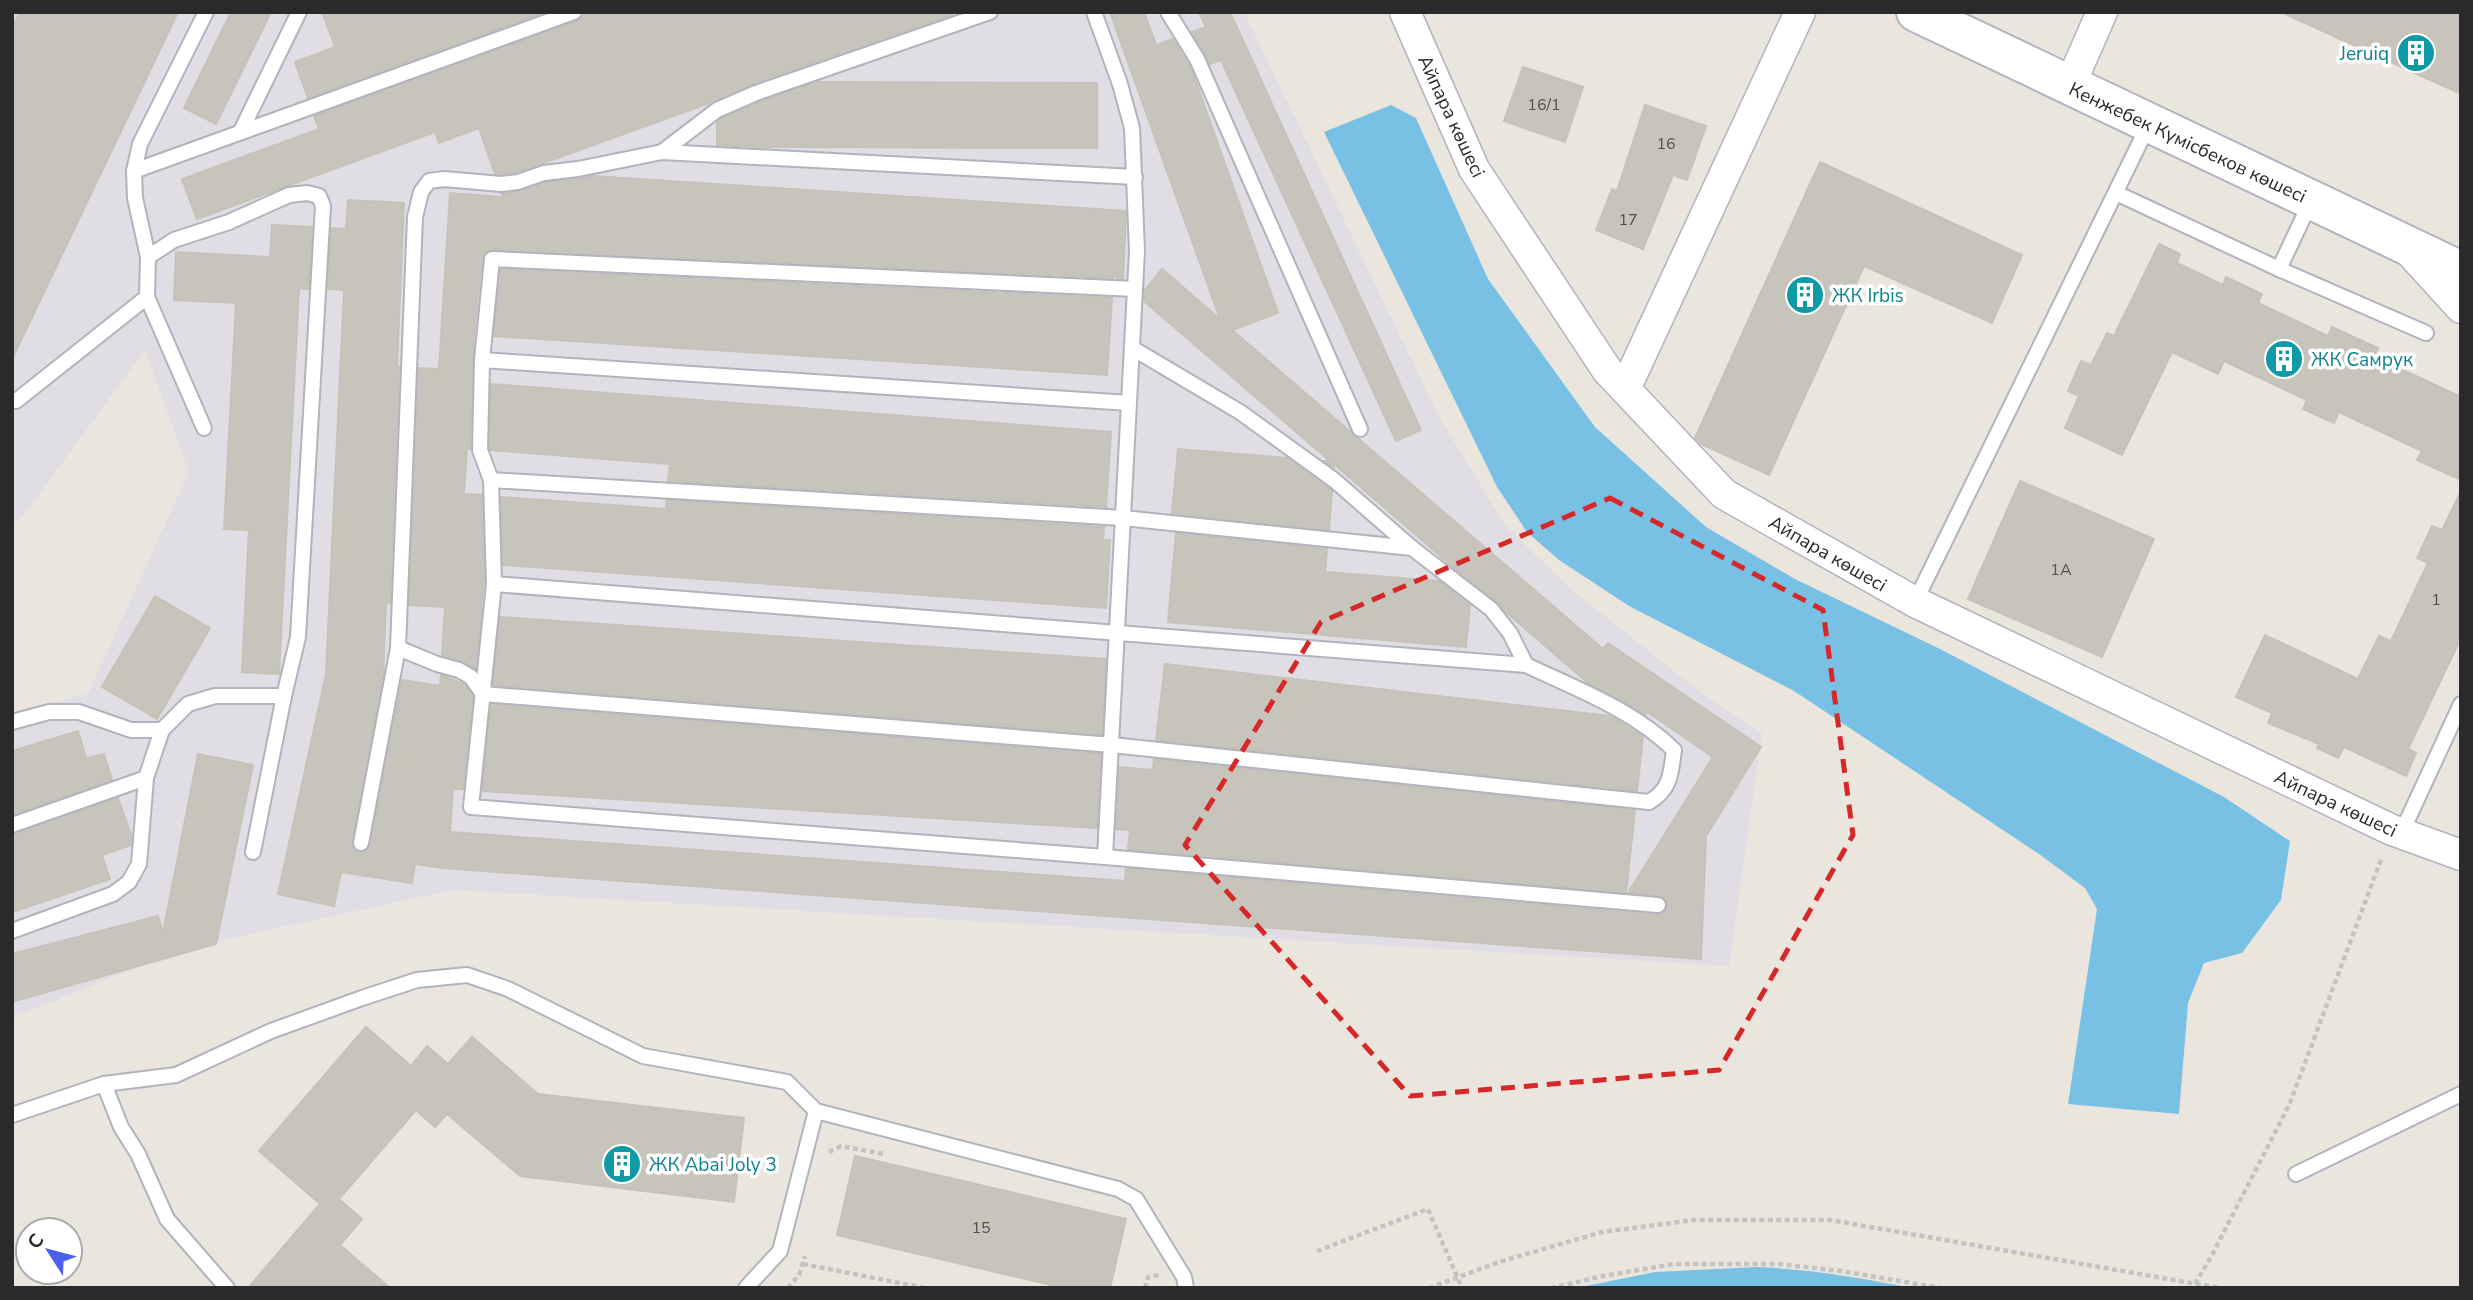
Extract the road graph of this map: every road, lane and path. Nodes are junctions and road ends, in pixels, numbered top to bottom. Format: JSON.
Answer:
{"nodes":[{"id":1,"x":206,"y":12,"type":"edge"},
{"id":2,"x":299,"y":12,"type":"edge"},
{"id":3,"x":574,"y":12,"type":"edge"},
{"id":4,"x":990,"y":12,"type":"edge"},
{"id":5,"x":1094,"y":12,"type":"edge"},
{"id":6,"x":1168,"y":12,"type":"edge"},
{"id":7,"x":1405,"y":12,"type":"edge"},
{"id":8,"x":1800,"y":12,"type":"edge"},
{"id":9,"x":1916,"y":12,"type":"edge"},
{"id":10,"x":2102,"y":12,"type":"edge"},
{"id":11,"x":2070,"y":85,"type":"junction"},
{"id":12,"x":2150,"y":123,"type":"junction"},
{"id":13,"x":242,"y":131,"type":"junction"},
{"id":14,"x":662,"y":152,"type":"junction"},
{"id":15,"x":134,"y":171,"type":"junction"},
{"id":16,"x":1135,"y":177,"type":"junction"},
{"id":17,"x":2116,"y":193,"type":"junction"},
{"id":18,"x":2312,"y":200,"type":"junction"},
{"id":19,"x":2402,"y":243,"type":"junction"},
{"id":20,"x":148,"y":257,"type":"junction"},
{"id":21,"x":2453,"y":263,"type":"edge"},
{"id":22,"x":2279,"y":269,"type":"junction"},
{"id":23,"x":1135,"y":289,"type":"junction"},
{"id":24,"x":147,"y":297,"type":"junction"},
{"id":25,"x":2461,"y":308,"type":"edge"},
{"id":26,"x":2426,"y":333,"type":"dead end"},
{"id":27,"x":1132,"y":348,"type":"junction"},
{"id":28,"x":482,"y":360,"type":"junction"},
{"id":29,"x":1625,"y":389,"type":"junction"},
{"id":30,"x":16,"y":401,"type":"dead end"},
{"id":31,"x":1129,"y":403,"type":"junction"},
{"id":32,"x":204,"y":428,"type":"dead end"},
{"id":33,"x":1360,"y":429,"type":"dead end"},
{"id":34,"x":491,"y":480,"type":"junction"},
{"id":35,"x":1123,"y":518,"type":"junction"},
{"id":36,"x":1412,"y":548,"type":"junction"},
{"id":37,"x":495,"y":584,"type":"junction"},
{"id":38,"x":1915,"y":602,"type":"junction"},
{"id":39,"x":1118,"y":633,"type":"junction"},
{"id":40,"x":398,"y":648,"type":"junction"},
{"id":41,"x":1526,"y":665,"type":"junction"},
{"id":42,"x":482,"y":694,"type":"junction"},
{"id":43,"x":284,"y":696,"type":"junction"},
{"id":44,"x":2461,"y":704,"type":"edge"},
{"id":45,"x":12,"y":722,"type":"edge"},
{"id":46,"x":162,"y":730,"type":"junction"},
{"id":47,"x":1112,"y":745,"type":"junction"},
{"id":48,"x":146,"y":778,"type":"junction"},
{"id":49,"x":12,"y":825,"type":"edge"},
{"id":50,"x":2397,"y":832,"type":"junction"},
{"id":51,"x":361,"y":844,"type":"dead end"},
{"id":52,"x":253,"y":852,"type":"dead end"},
{"id":53,"x":2461,"y":855,"type":"edge"},
{"id":54,"x":1105,"y":857,"type":"junction"},
{"id":55,"x":1658,"y":905,"type":"dead end"},
{"id":56,"x":12,"y":931,"type":"edge"},
{"id":57,"x":104,"y":1084,"type":"junction"},
{"id":58,"x":2461,"y":1094,"type":"edge"},
{"id":59,"x":816,"y":1111,"type":"junction"},
{"id":60,"x":12,"y":1115,"type":"edge"},
{"id":61,"x":827,"y":1153,"type":"dead end"},
{"id":62,"x":895,"y":1157,"type":"dead end"},
{"id":63,"x":2296,"y":1174,"type":"dead end"},
{"id":64,"x":806,"y":1251,"type":"dead end"},
{"id":65,"x":1317,"y":1251,"type":"dead end"},
{"id":66,"x":803,"y":1264,"type":"junction"},
{"id":67,"x":1157,"y":1264,"type":"dead end"},
{"id":68,"x":1163,"y":1274,"type":"junction"},
{"id":69,"x":1458,"y":1277,"type":"junction"},
{"id":70,"x":1167,"y":1281,"type":"dead end"},
{"id":71,"x":2195,"y":1284,"type":"junction"},
{"id":72,"x":227,"y":1288,"type":"edge"},
{"id":73,"x":746,"y":1288,"type":"edge"},
{"id":74,"x":788,"y":1288,"type":"edge"},
{"id":75,"x":925,"y":1288,"type":"edge"},
{"id":76,"x":1145,"y":1288,"type":"edge"},
{"id":77,"x":1186,"y":1288,"type":"edge"},
{"id":78,"x":1429,"y":1288,"type":"edge"},
{"id":79,"x":1462,"y":1288,"type":"edge"},
{"id":80,"x":1551,"y":1288,"type":"edge"},
{"id":81,"x":1941,"y":1288,"type":"edge"},
{"id":82,"x":2219,"y":1288,"type":"edge"}],
"edges":[{"from":1,"to":15,"type":"lane"},
{"from":2,"to":13,"type":"lane"},
{"from":3,"to":13,"type":"lane"},
{"from":4,"to":14,"type":"lane"},
{"from":5,"to":16,"type":"lane"},
{"from":6,"to":33,"type":"lane"},
{"from":7,"to":29,"type":"street","name":"Айпара көшесі"},
{"from":8,"to":29,"type":"street"},
{"from":9,"to":11,"type":"street","name":"Кенжебек Күмісбеков көшесі"},
{"from":10,"to":11,"type":"street"},
{"from":11,"to":12,"type":"street","name":"Кенжебек Күмісбеков көшесі"},
{"from":12,"to":17,"type":"lane"},
{"from":12,"to":18,"type":"street","name":"Кенжебек Күмісбеков көшесі"},
{"from":13,"to":15,"type":"lane"},
{"from":14,"to":16,"type":"lane"},
{"from":14,"to":40,"type":"lane"},
{"from":15,"to":20,"type":"lane"},
{"from":16,"to":23,"type":"lane"},
{"from":17,"to":22,"type":"lane"},
{"from":17,"to":38,"type":"lane"},
{"from":18,"to":19,"type":"street","name":"Кенжебек Күмісбеков көшесі"},
{"from":18,"to":22,"type":"lane"},
{"from":19,"to":21,"type":"street","name":"Кенжебек Күмісбеков көшесі"},
{"from":19,"to":25,"type":"street"},
{"from":20,"to":24,"type":"lane"},
{"from":20,"to":43,"type":"lane"},
{"from":22,"to":26,"type":"lane"},
{"from":23,"to":27,"type":"lane"},
{"from":23,"to":28,"type":"lane"},
{"from":24,"to":30,"type":"lane"},
{"from":24,"to":32,"type":"lane"},
{"from":27,"to":31,"type":"lane"},
{"from":27,"to":36,"type":"lane"},
{"from":28,"to":31,"type":"lane"},
{"from":28,"to":34,"type":"lane"},
{"from":29,"to":38,"type":"street","name":"Айпара көшесі"},
{"from":31,"to":35,"type":"lane"},
{"from":34,"to":35,"type":"lane"},
{"from":34,"to":37,"type":"lane"},
{"from":35,"to":36,"type":"lane"},
{"from":35,"to":39,"type":"lane"},
{"from":36,"to":41,"type":"lane"},
{"from":37,"to":39,"type":"lane"},
{"from":37,"to":42,"type":"lane"},
{"from":38,"to":50,"type":"street","name":"Айпара көшесі"},
{"from":39,"to":41,"type":"lane"},
{"from":39,"to":47,"type":"lane"},
{"from":40,"to":42,"type":"lane"},
{"from":40,"to":51,"type":"lane"},
{"from":41,"to":47,"type":"lane"},
{"from":42,"to":47,"type":"lane"},
{"from":42,"to":54,"type":"lane"},
{"from":43,"to":46,"type":"lane"},
{"from":43,"to":52,"type":"lane"},
{"from":44,"to":50,"type":"lane"},
{"from":45,"to":46,"type":"lane"},
{"from":46,"to":48,"type":"lane"},
{"from":47,"to":54,"type":"lane"},
{"from":48,"to":49,"type":"lane"},
{"from":48,"to":56,"type":"lane"},
{"from":50,"to":53,"type":"street","name":"Айпара көшесі"},
{"from":50,"to":71,"type":"path"},
{"from":54,"to":55,"type":"lane"},
{"from":57,"to":59,"type":"lane"},
{"from":57,"to":60,"type":"lane"},
{"from":57,"to":72,"type":"lane"},
{"from":58,"to":63,"type":"lane"},
{"from":59,"to":73,"type":"lane"},
{"from":59,"to":77,"type":"lane"},
{"from":61,"to":62,"type":"path"},
{"from":64,"to":66,"type":"path"},
{"from":65,"to":69,"type":"path"},
{"from":66,"to":74,"type":"path"},
{"from":66,"to":75,"type":"path"},
{"from":67,"to":68,"type":"path"},
{"from":68,"to":70,"type":"path"},
{"from":68,"to":76,"type":"path"},
{"from":69,"to":71,"type":"path"},
{"from":69,"to":78,"type":"path"},
{"from":69,"to":79,"type":"path"},
{"from":71,"to":82,"type":"path"},
{"from":80,"to":81,"type":"path"}]}
